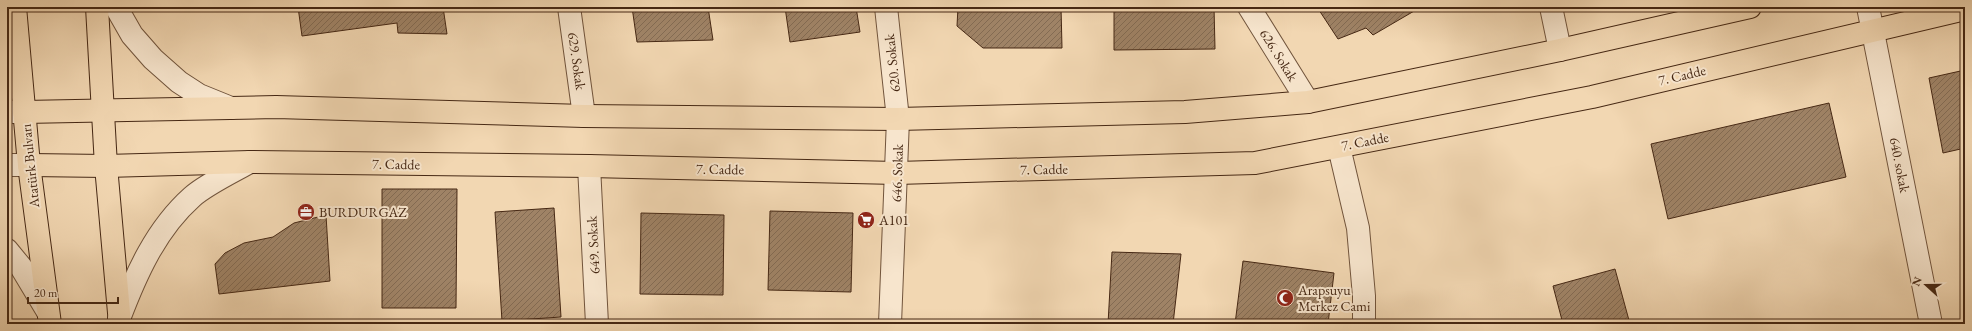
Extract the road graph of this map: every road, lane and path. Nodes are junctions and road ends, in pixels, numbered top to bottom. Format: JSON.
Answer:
{"nodes":[{"id":1,"x":15,"y":7,"type":"edge"},
{"id":2,"x":98,"y":7,"type":"edge"},
{"id":3,"x":116,"y":7,"type":"edge"},
{"id":4,"x":569,"y":7,"type":"edge"},
{"id":5,"x":886,"y":7,"type":"edge"},
{"id":6,"x":1249,"y":7,"type":"edge"},
{"id":7,"x":1551,"y":7,"type":"edge"},
{"id":8,"x":1750,"y":7,"type":"edge"},
{"id":9,"x":1868,"y":7,"type":"edge"},
{"id":10,"x":1965,"y":9,"type":"edge"},
{"id":11,"x":1873,"y":30,"type":"junction"},
{"id":12,"x":1560,"y":50,"type":"junction"},
{"id":13,"x":1308,"y":102,"type":"junction"},
{"id":14,"x":231,"y":108,"type":"junction"},
{"id":15,"x":103,"y":109,"type":"junction"},
{"id":16,"x":15,"y":112,"type":"edge"},
{"id":17,"x":584,"y":116,"type":"junction"},
{"id":18,"x":898,"y":119,"type":"junction"},
{"id":19,"x":1339,"y":147,"type":"junction"},
{"id":20,"x":250,"y":162,"type":"junction"},
{"id":21,"x":7,"y":165,"type":"edge"},
{"id":22,"x":29,"y":165,"type":"junction"},
{"id":23,"x":106,"y":166,"type":"junction"},
{"id":24,"x":589,"y":166,"type":"junction"},
{"id":25,"x":898,"y":173,"type":"junction"},
{"id":26,"x":7,"y":250,"type":"edge"},
{"id":27,"x":49,"y":318,"type":"edge"},
{"id":28,"x":120,"y":321,"type":"edge"},
{"id":29,"x":597,"y":324,"type":"edge"},
{"id":30,"x":890,"y":324,"type":"edge"},
{"id":31,"x":1364,"y":324,"type":"edge"},
{"id":32,"x":1931,"y":324,"type":"edge"}],
"edges":[{"from":1,"to":16,"type":"main road","name":"Atatürk Bulvarı"},
{"from":2,"to":15,"type":"main road"},
{"from":3,"to":14,"type":"street"},
{"from":4,"to":17,"type":"street","name":"629. Sokak"},
{"from":5,"to":18,"type":"street","name":"620. Sokak"},
{"from":6,"to":13,"type":"street","name":"626. Sokak"},
{"from":7,"to":12,"type":"street"},
{"from":8,"to":12,"type":"main road"},
{"from":9,"to":11,"type":"street","name":"640. sokak"},
{"from":10,"to":11,"type":"main road","name":"7. Cadde"},
{"from":11,"to":19,"type":"main road","name":"7. Cadde"},
{"from":11,"to":32,"type":"street","name":"640. sokak"},
{"from":12,"to":13,"type":"main road"},
{"from":13,"to":18,"type":"main road"},
{"from":14,"to":15,"type":"main road"},
{"from":14,"to":17,"type":"main road"},
{"from":15,"to":16,"type":"main road"},
{"from":15,"to":23,"type":"main road"},
{"from":16,"to":22,"type":"main road","name":"Atatürk Bulvarı"},
{"from":17,"to":18,"type":"main road"},
{"from":18,"to":25,"type":"street","name":"646. Sokak"},
{"from":19,"to":25,"type":"main road","name":"7. Cadde"},
{"from":19,"to":31,"type":"street"},
{"from":20,"to":23,"type":"main road","name":"7. Cadde"},
{"from":20,"to":24,"type":"main road","name":"7. Cadde"},
{"from":20,"to":28,"type":"street"},
{"from":21,"to":22,"type":"street"},
{"from":22,"to":23,"type":"main road","name":"7. Cadde"},
{"from":22,"to":27,"type":"main road","name":"Atatürk Bulvarı"},
{"from":23,"to":28,"type":"main road"},
{"from":24,"to":25,"type":"main road","name":"7. Cadde"},
{"from":24,"to":29,"type":"street","name":"649. Sokak"},
{"from":25,"to":30,"type":"street","name":"646. Sokak"},
{"from":26,"to":27,"type":"street"}]}
